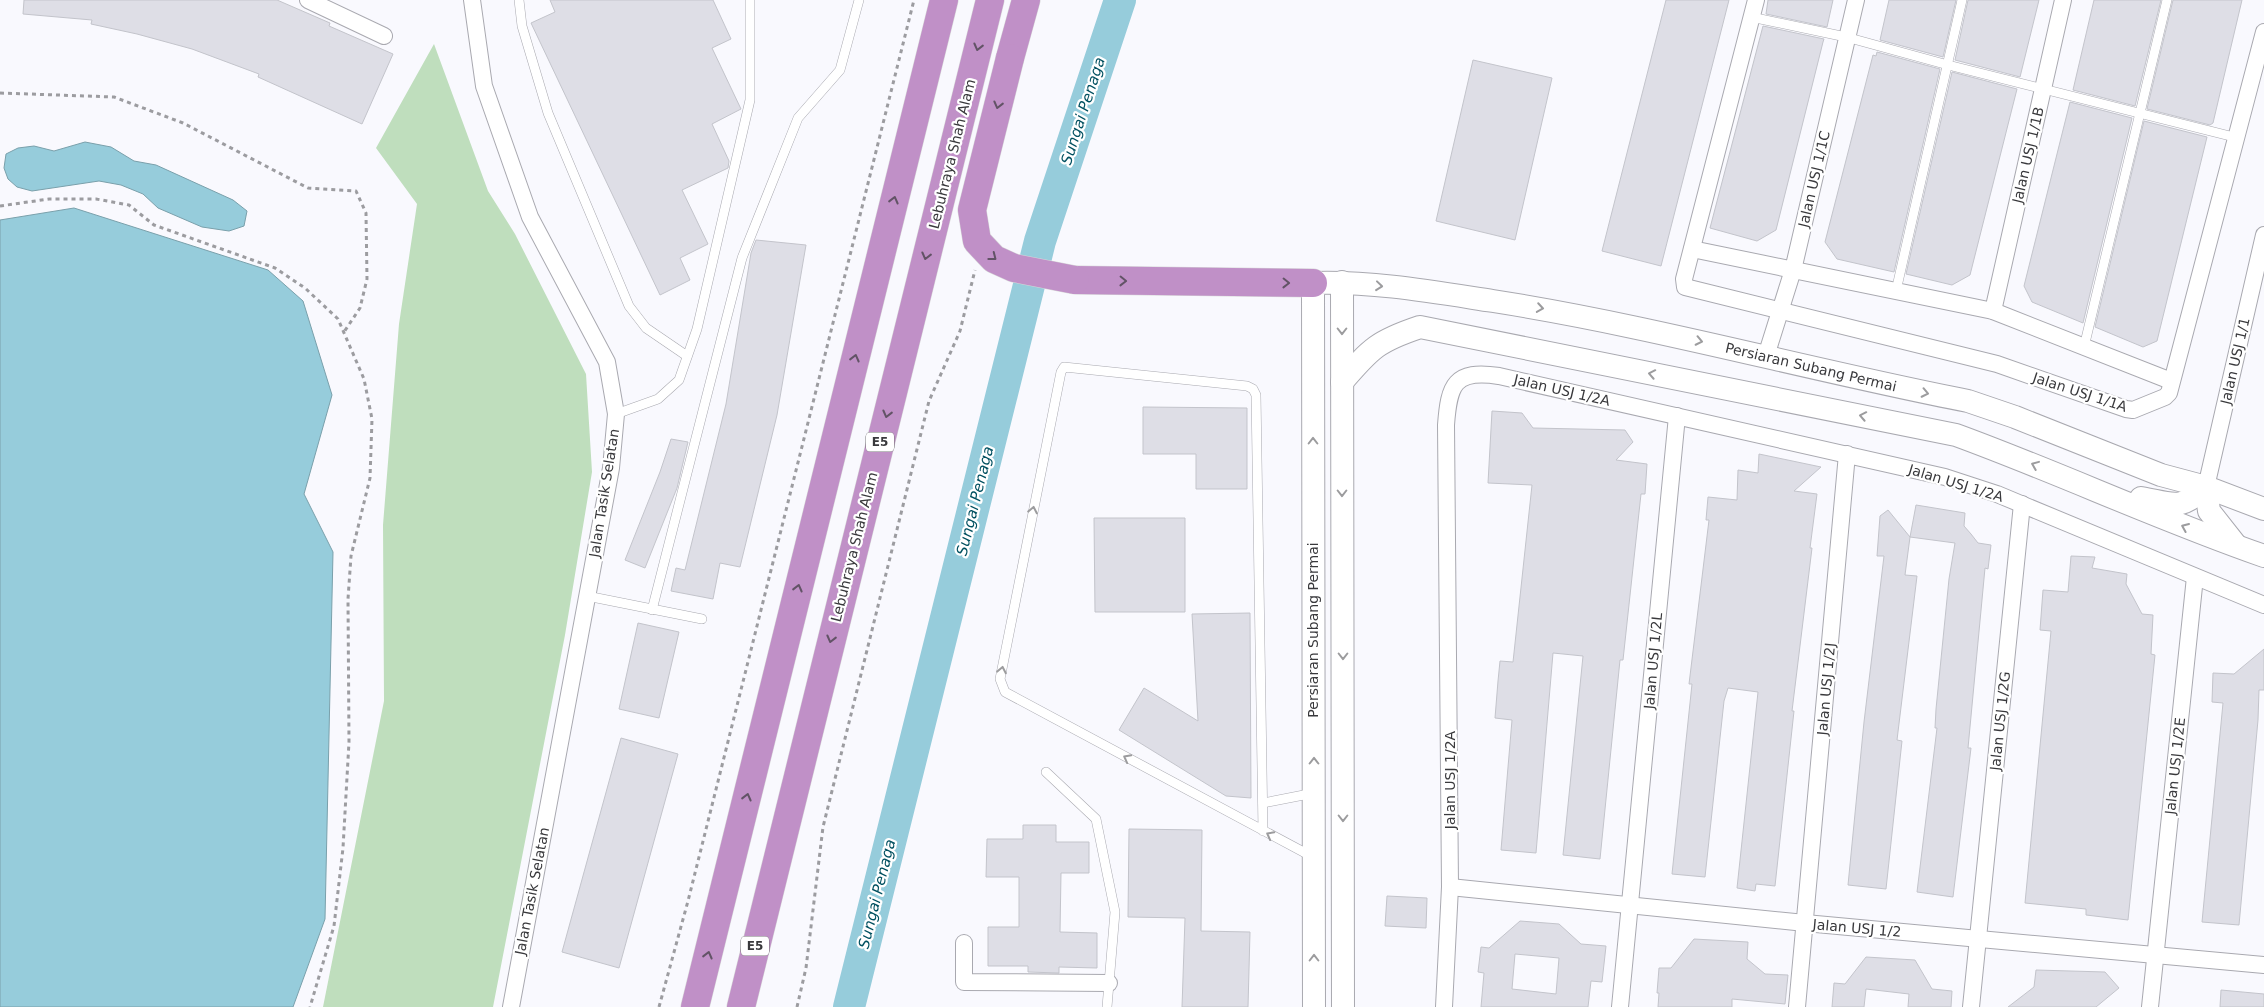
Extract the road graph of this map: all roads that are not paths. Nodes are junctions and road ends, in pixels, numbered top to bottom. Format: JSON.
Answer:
{"nodes":[{"id":1,"x":308,"y":0,"type":"edge"},
{"id":2,"x":472,"y":0,"type":"edge"},
{"id":3,"x":519,"y":0,"type":"edge"},
{"id":4,"x":750,"y":0,"type":"edge"},
{"id":5,"x":859,"y":0,"type":"edge"},
{"id":6,"x":944,"y":0,"type":"edge"},
{"id":7,"x":990,"y":0,"type":"edge"},
{"id":8,"x":1026,"y":0,"type":"edge"},
{"id":9,"x":1756,"y":0,"type":"edge"},
{"id":10,"x":1856,"y":0,"type":"edge"},
{"id":11,"x":1962,"y":0,"type":"edge"},
{"id":12,"x":2063,"y":0,"type":"edge"},
{"id":13,"x":2167,"y":0,"type":"edge"},
{"id":14,"x":1752,"y":17,"type":"junction"},
{"id":15,"x":2264,"y":32,"type":"edge"},
{"id":16,"x":384,"y":36,"type":"dead end"},
{"id":17,"x":1846,"y":36,"type":"junction"},
{"id":18,"x":1948,"y":65,"type":"junction"},
{"id":19,"x":2043,"y":89,"type":"junction"},
{"id":20,"x":2140,"y":114,"type":"junction"},
{"id":21,"x":2238,"y":138,"type":"junction"},
{"id":22,"x":2264,"y":234,"type":"edge"},
{"id":23,"x":1692,"y":248,"type":"junction"},
{"id":24,"x":1793,"y":270,"type":"junction"},
{"id":25,"x":1313,"y":282,"type":"junction"},
{"id":26,"x":1342,"y":282,"type":"junction"},
{"id":27,"x":1896,"y":290,"type":"junction"},
{"id":28,"x":1781,"y":311,"type":"junction"},
{"id":29,"x":1993,"y":311,"type":"junction"},
{"id":30,"x":2084,"y":347,"type":"junction"},
{"id":31,"x":688,"y":356,"type":"junction"},
{"id":32,"x":1766,"y":356,"type":"junction"},
{"id":33,"x":2171,"y":381,"type":"junction"},
{"id":34,"x":1342,"y":382,"type":"junction"},
{"id":35,"x":616,"y":414,"type":"junction"},
{"id":36,"x":1677,"y":416,"type":"junction"},
{"id":37,"x":1847,"y":454,"type":"junction"},
{"id":38,"x":2206,"y":488,"type":"junction"},
{"id":39,"x":2116,"y":498,"type":"junction"},
{"id":40,"x":2022,"y":504,"type":"junction"},
{"id":41,"x":2264,"y":509,"type":"edge"},
{"id":42,"x":2237,"y":547,"type":"junction"},
{"id":43,"x":2264,"y":556,"type":"edge"},
{"id":44,"x":2195,"y":577,"type":"junction"},
{"id":45,"x":587,"y":596,"type":"junction"},
{"id":46,"x":2264,"y":605,"type":"edge"},
{"id":47,"x":652,"y":610,"type":"junction"},
{"id":48,"x":702,"y":619,"type":"dead end"},
{"id":49,"x":1046,"y":772,"type":"dead end"},
{"id":50,"x":1314,"y":793,"type":"junction"},
{"id":51,"x":1263,"y":803,"type":"junction"},
{"id":52,"x":1263,"y":831,"type":"junction"},
{"id":53,"x":1314,"y":857,"type":"junction"},
{"id":54,"x":770,"y":884,"type":"junction"},
{"id":55,"x":1450,"y":887,"type":"junction"},
{"id":56,"x":1630,"y":906,"type":"junction"},
{"id":57,"x":1805,"y":923,"type":"junction"},
{"id":58,"x":1978,"y":938,"type":"junction"},
{"id":59,"x":964,"y":943,"type":"dead end"},
{"id":60,"x":2156,"y":955,"type":"junction"},
{"id":61,"x":2264,"y":965,"type":"edge"},
{"id":62,"x":1109,"y":982,"type":"junction"},
{"id":63,"x":511,"y":1007,"type":"edge"},
{"id":64,"x":695,"y":1007,"type":"edge"},
{"id":65,"x":741,"y":1007,"type":"edge"},
{"id":66,"x":752,"y":1007,"type":"edge"},
{"id":67,"x":1106,"y":1007,"type":"edge"},
{"id":68,"x":1314,"y":1007,"type":"edge"},
{"id":69,"x":1344,"y":1007,"type":"edge"},
{"id":70,"x":1444,"y":1007,"type":"edge"},
{"id":71,"x":1620,"y":1007,"type":"edge"},
{"id":72,"x":1796,"y":1007,"type":"edge"},
{"id":73,"x":1971,"y":1007,"type":"edge"},
{"id":74,"x":2150,"y":1007,"type":"edge"}],
"edges":[{"from":1,"to":16,"type":"street"},
{"from":2,"to":35,"type":"street","name":"Jalan Tasik Selatan"},
{"from":3,"to":31,"type":"lane"},
{"from":4,"to":31,"type":"lane"},
{"from":5,"to":47,"type":"lane"},
{"from":64,"to":6,"type":"highway","one_way":true},
{"from":7,"to":54,"type":"highway","name":"Lebuhraya Shah Alam","number":"E5","one_way":true},
{"from":8,"to":25,"type":"highway","one_way":true,"bridge":true},
{"from":9,"to":14,"type":"street"},
{"from":10,"to":17,"type":"street","name":"Jalan USJ 1/1C"},
{"from":11,"to":18,"type":"lane"},
{"from":12,"to":19,"type":"street","name":"Jalan USJ 1/1B"},
{"from":13,"to":20,"type":"lane"},
{"from":14,"to":17,"type":"lane"},
{"from":14,"to":23,"type":"street"},
{"from":15,"to":21,"type":"street","name":"Jalan USJ 1/1A"},
{"from":17,"to":18,"type":"lane"},
{"from":17,"to":24,"type":"street","name":"Jalan USJ 1/1C"},
{"from":18,"to":19,"type":"lane"},
{"from":18,"to":27,"type":"lane"},
{"from":19,"to":20,"type":"lane"},
{"from":19,"to":29,"type":"street","name":"Jalan USJ 1/1B"},
{"from":20,"to":21,"type":"lane"},
{"from":20,"to":30,"type":"lane"},
{"from":21,"to":33,"type":"street","name":"Jalan USJ 1/1A"},
{"from":22,"to":38,"type":"street","name":"Jalan USJ 1/1"},
{"from":23,"to":24,"type":"street"},
{"from":23,"to":28,"type":"street","name":"Jalan USJ 1/1A"},
{"from":24,"to":27,"type":"street"},
{"from":24,"to":28,"type":"street","name":"Jalan USJ 1/1C"},
{"from":25,"to":26,"type":"main road","name":"Persiaran Subang Permai"},
{"from":50,"to":25,"type":"main road","name":"Persiaran Subang Permai","one_way":true},
{"from":26,"to":32,"type":"main road","name":"Persiaran Subang Permai","one_way":true},
{"from":26,"to":34,"type":"main road","one_way":true},
{"from":27,"to":29,"type":"street"},
{"from":28,"to":32,"type":"street","name":"Jalan USJ 1/1C"},
{"from":28,"to":33,"type":"street","name":"Jalan USJ 1/1A"},
{"from":29,"to":30,"type":"street"},
{"from":30,"to":33,"type":"street"},
{"from":31,"to":35,"type":"lane"},
{"from":32,"to":38,"type":"main road","name":"Persiaran Subang Permai","one_way":true},
{"from":39,"to":34,"type":"main road","one_way":true},
{"from":34,"to":69,"type":"main road","one_way":true},
{"from":35,"to":45,"type":"street","name":"Jalan Tasik Selatan"},
{"from":36,"to":37,"type":"street","name":"Jalan USJ 1/2A"},
{"from":36,"to":55,"type":"street","name":"Jalan USJ 1/2A"},
{"from":36,"to":56,"type":"street","name":"Jalan USJ 1/2L"},
{"from":37,"to":40,"type":"street","name":"Jalan USJ 1/2A"},
{"from":37,"to":57,"type":"street","name":"Jalan USJ 1/2J"},
{"from":38,"to":39,"type":"main road"},
{"from":38,"to":41,"type":"main road","name":"Persiaran Subang Permai"},
{"from":38,"to":42,"type":"main road"},
{"from":42,"to":39,"type":"main road","one_way":true},
{"from":40,"to":44,"type":"street","name":"Jalan USJ 1/2A"},
{"from":40,"to":58,"type":"street","name":"Jalan USJ 1/2G"},
{"from":42,"to":43,"type":"main road"},
{"from":44,"to":46,"type":"street","name":"Jalan USJ 1/2A"},
{"from":44,"to":60,"type":"street","name":"Jalan USJ 1/2E"},
{"from":45,"to":47,"type":"lane"},
{"from":45,"to":63,"type":"street","name":"Jalan Tasik Selatan"},
{"from":47,"to":48,"type":"lane"},
{"from":49,"to":62,"type":"lane"},
{"from":50,"to":51,"type":"lane"},
{"from":50,"to":53,"type":"main road","name":"Persiaran Subang Permai"},
{"from":51,"to":52,"type":"lane"},
{"from":52,"to":51,"type":"lane","one_way":true},
{"from":53,"to":52,"type":"lane","one_way":true},
{"from":68,"to":53,"type":"main road","name":"Persiaran Subang Permai","one_way":true},
{"from":54,"to":65,"type":"highway","name":"Lebuhraya Shah Alam","number":"E5"},
{"from":54,"to":66,"type":"highway"},
{"from":55,"to":56,"type":"street","name":"Jalan USJ 1/2"},
{"from":55,"to":70,"type":"street","name":"Jalan USJ 1/2A"},
{"from":56,"to":57,"type":"street","name":"Jalan USJ 1/2"},
{"from":56,"to":71,"type":"street","name":"Jalan USJ 1/2L"},
{"from":57,"to":58,"type":"street","name":"Jalan USJ 1/2"},
{"from":57,"to":72,"type":"street","name":"Jalan USJ 1/2J"},
{"from":58,"to":60,"type":"street","name":"Jalan USJ 1/2"},
{"from":58,"to":73,"type":"street","name":"Jalan USJ 1/2G"},
{"from":59,"to":62,"type":"street"},
{"from":60,"to":61,"type":"street","name":"Jalan USJ 1/2"},
{"from":60,"to":74,"type":"street","name":"Jalan USJ 1/2E"},
{"from":62,"to":67,"type":"lane"}]}
